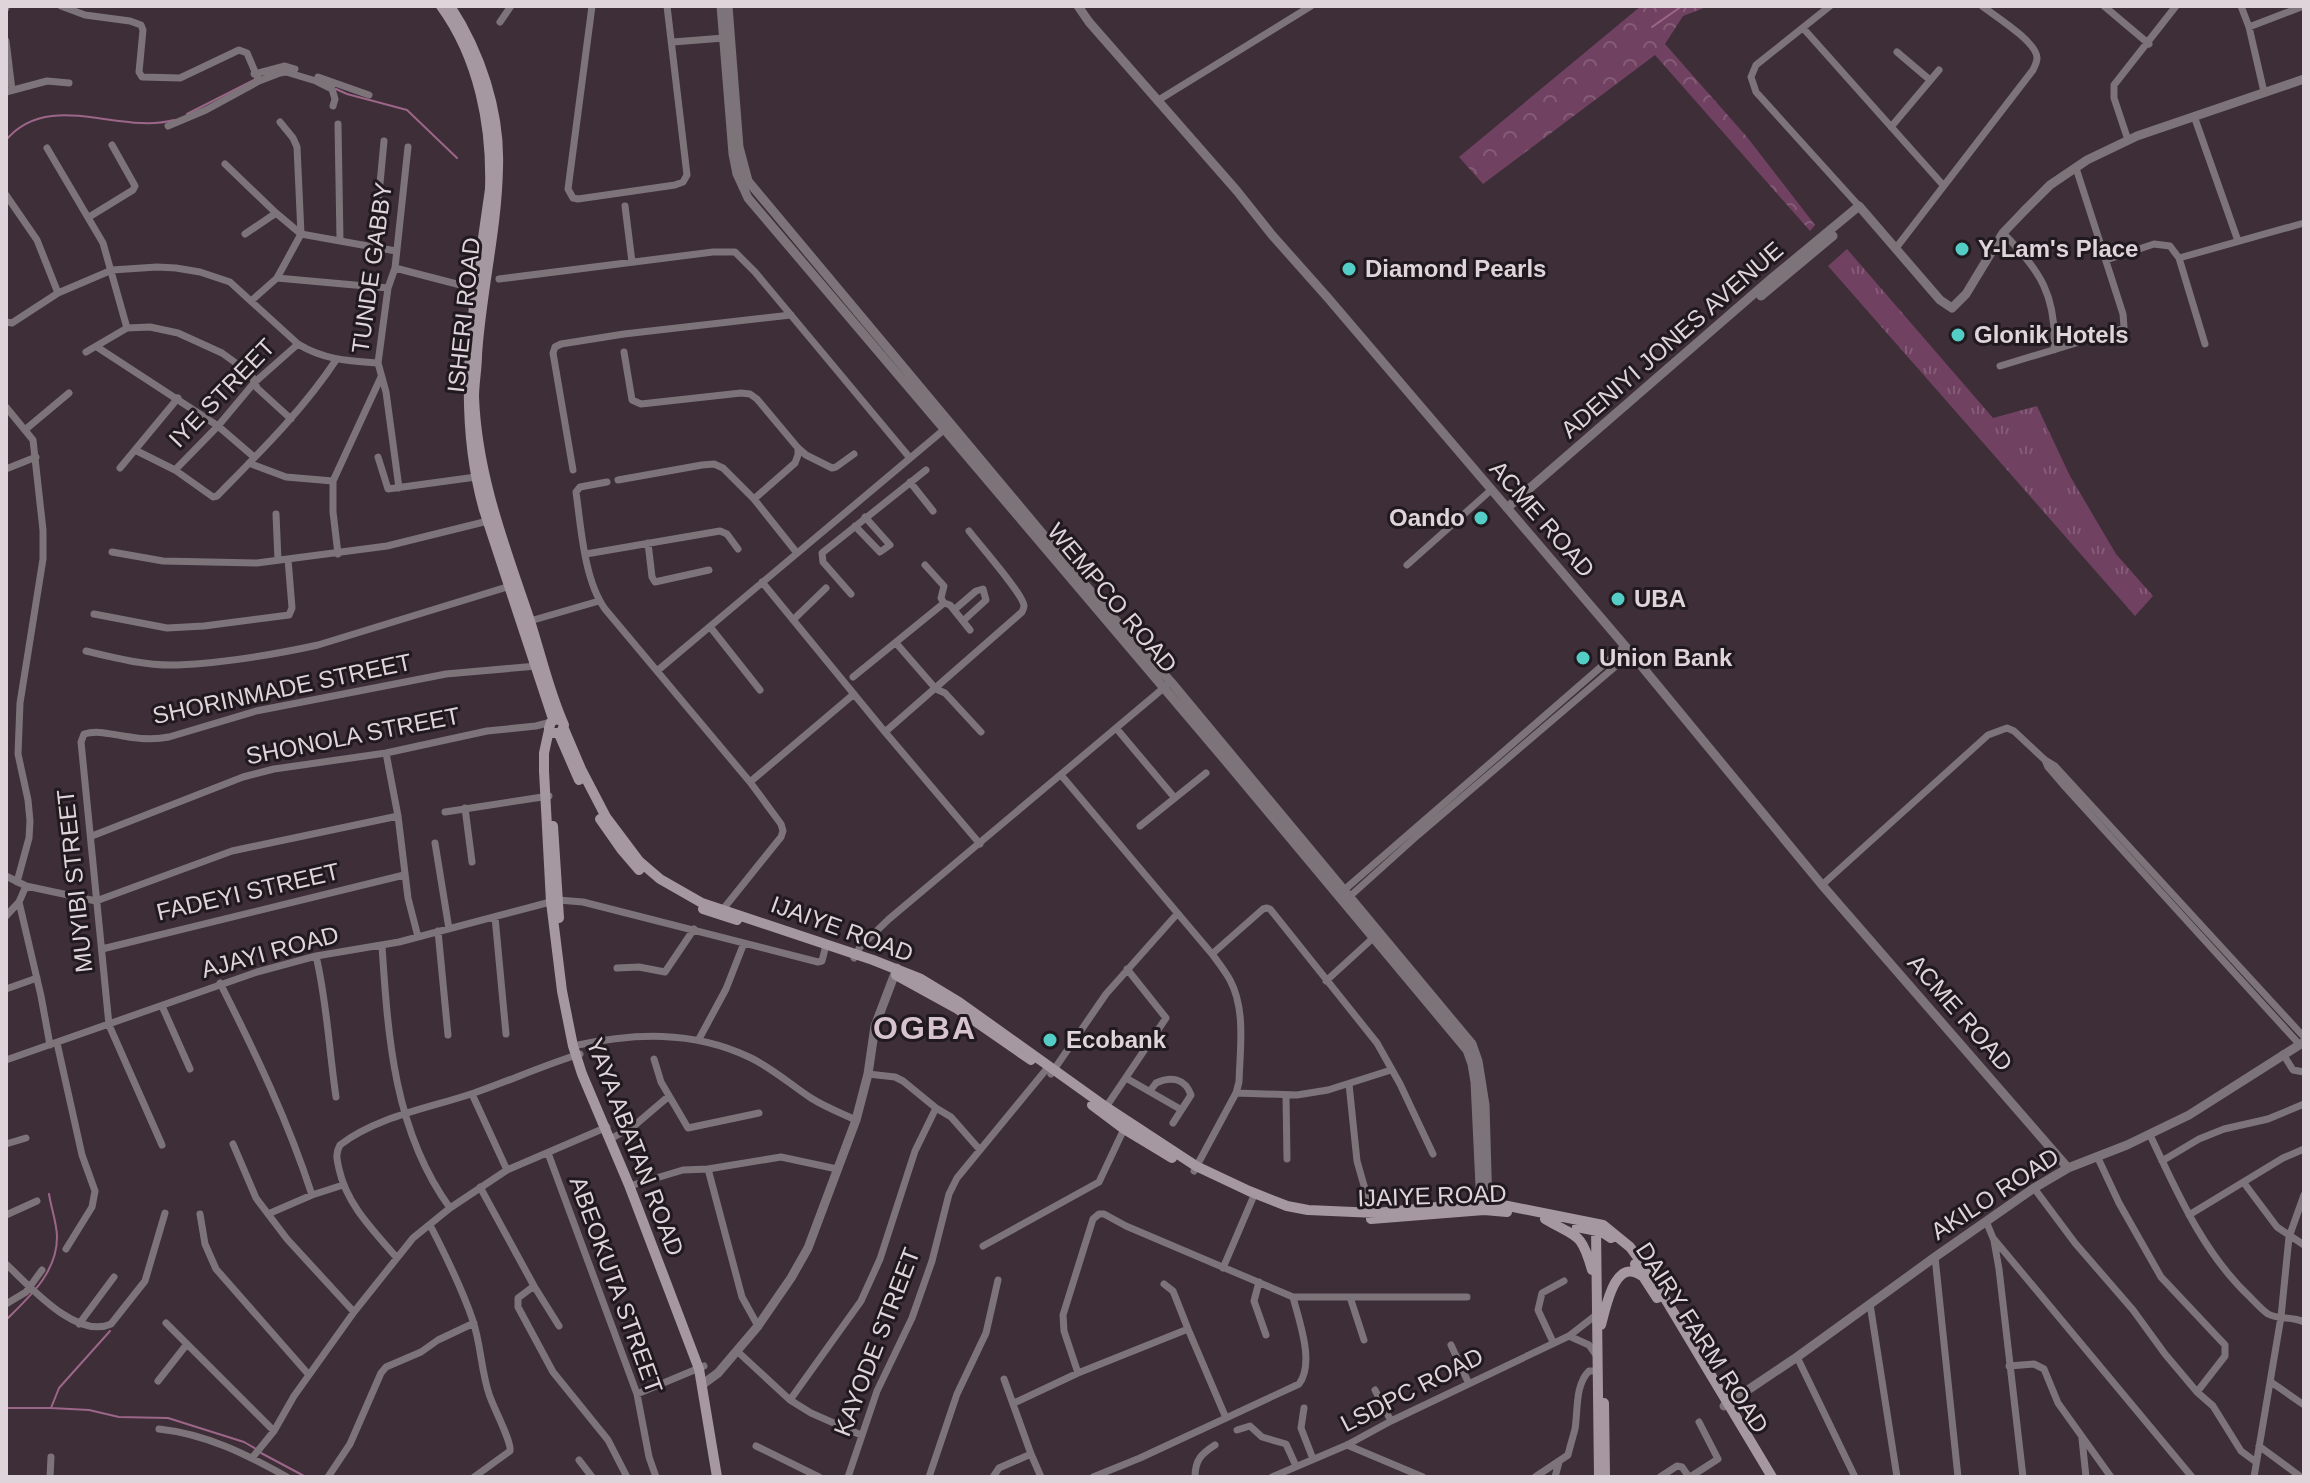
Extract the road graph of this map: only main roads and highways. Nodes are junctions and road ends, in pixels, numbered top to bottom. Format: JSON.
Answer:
{"nodes":[{"id":1,"x":441,"y":6,"type":"edge"},
{"id":2,"x":450,"y":6,"type":"edge"},
{"id":3,"x":471,"y":392,"type":"junction"},
{"id":4,"x":555,"y":727,"type":"junction"},
{"id":5,"x":721,"y":912,"type":"junction"},
{"id":6,"x":854,"y":956,"type":"junction"},
{"id":7,"x":1050,"y":1070,"type":"junction"},
{"id":8,"x":606,"y":1127,"type":"junction"},
{"id":9,"x":1195,"y":1169,"type":"junction"},
{"id":10,"x":1254,"y":1196,"type":"junction"},
{"id":11,"x":1484,"y":1206,"type":"junction"},
{"id":12,"x":1545,"y":1219,"type":"junction"},
{"id":13,"x":1599,"y":1228,"type":"junction"},
{"id":14,"x":1643,"y":1277,"type":"junction"},
{"id":15,"x":1596,"y":1285,"type":"junction"},
{"id":16,"x":1599,"y":1320,"type":"junction"},
{"id":17,"x":702,"y":1368,"type":"junction"},
{"id":18,"x":1600,"y":1371,"type":"junction"},
{"id":19,"x":1726,"y":1405,"type":"junction"},
{"id":20,"x":720,"y":1477,"type":"edge"},
{"id":21,"x":1599,"y":1477,"type":"edge"},
{"id":22,"x":1605,"y":1477,"type":"edge"},
{"id":23,"x":1769,"y":1477,"type":"edge"}],
"edges":[{"from":1,"to":3,"type":"main road","name":"ISHERI ROAD"},
{"from":2,"to":3,"type":"main road","name":"ISHERI ROAD"},
{"from":3,"to":4,"type":"main road","name":"ISHERI ROAD"},
{"from":3,"to":4,"type":"main road","name":"ISHERI ROAD"},
{"from":4,"to":5,"type":"main road","name":"ISHERI ROAD"},
{"from":4,"to":8,"type":"main road","name":"YAYA ABATAN ROAD"},
{"from":5,"to":6,"type":"main road","name":"IJAIYE ROAD"},
{"from":5,"to":6,"type":"main road","name":"IJAIYE ROAD"},
{"from":6,"to":7,"type":"main road","name":"IJAIYE ROAD"},
{"from":7,"to":9,"type":"main road","name":"IJAIYE ROAD"},
{"from":7,"to":9,"type":"main road","name":"IJAIYE ROAD"},
{"from":8,"to":17,"type":"main road","name":"YAYA ABATAN ROAD"},
{"from":8,"to":17,"type":"main road","name":"YAYA ABATAN ROAD"},
{"from":9,"to":10,"type":"main road","name":"IJAIYE ROAD"},
{"from":10,"to":11,"type":"main road","name":"IJAIYE ROAD"},
{"from":10,"to":11,"type":"main road","name":"IJAIYE ROAD"},
{"from":11,"to":12,"type":"main road","name":"IJAIYE ROAD"},
{"from":11,"to":13,"type":"main road","name":"IJAIYE ROAD"},
{"from":12,"to":13,"type":"main road","name":"IJAIYE ROAD"},
{"from":12,"to":15,"type":"main road"},
{"from":13,"to":14,"type":"main road","name":"DAIRY FARM ROAD"},
{"from":13,"to":15,"type":"main road"},
{"from":13,"to":16,"type":"main road"},
{"from":13,"to":19,"type":"main road","name":"DAIRY FARM ROAD"},
{"from":14,"to":16,"type":"main road"},
{"from":14,"to":19,"type":"main road","name":"DAIRY FARM ROAD"},
{"from":15,"to":16,"type":"main road"},
{"from":16,"to":18,"type":"main road"},
{"from":16,"to":18,"type":"main road"},
{"from":17,"to":20,"type":"main road","name":"YAYA ABATAN ROAD"},
{"from":18,"to":21,"type":"main road"},
{"from":18,"to":22,"type":"main road"},
{"from":19,"to":23,"type":"main road","name":"DAIRY FARM ROAD"}]}
